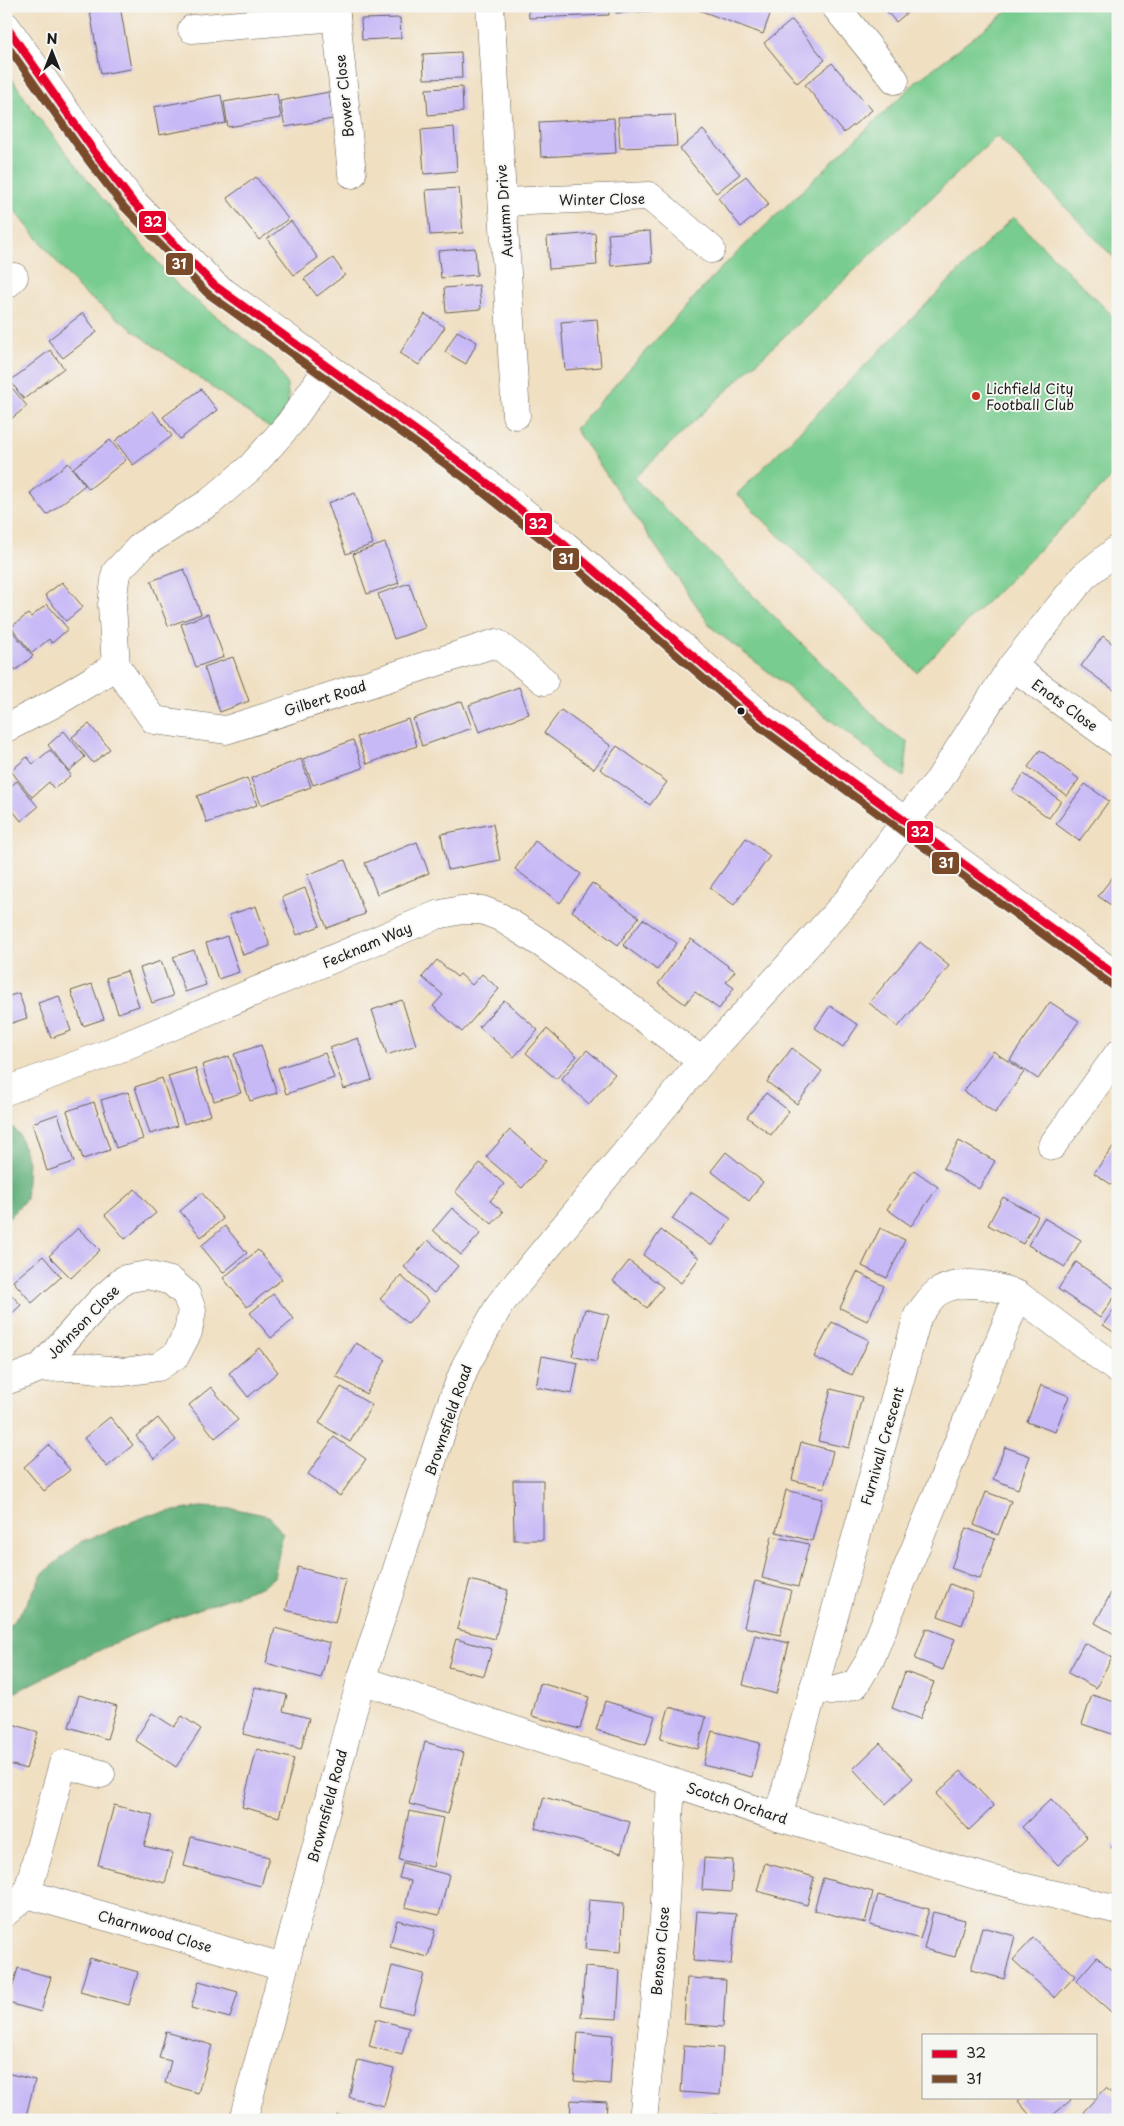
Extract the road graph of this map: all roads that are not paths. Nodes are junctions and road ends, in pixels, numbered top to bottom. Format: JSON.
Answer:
{"nodes":[{"id":1,"x":490,"y":6,"type":"edge"},
{"id":2,"x":836,"y":6,"type":"edge"},
{"id":3,"x":335,"y":12,"type":"edge"},
{"id":4,"x":6,"y":26,"type":"edge"},
{"id":5,"x":192,"y":28,"type":"dead end"},
{"id":6,"x":895,"y":80,"type":"dead end"},
{"id":7,"x":352,"y":174,"type":"dead end"},
{"id":8,"x":504,"y":202,"type":"junction"},
{"id":9,"x":710,"y":249,"type":"dead end"},
{"id":10,"x":328,"y":368,"type":"junction"},
{"id":11,"x":516,"y":415,"type":"dead end"},
{"id":12,"x":1118,"y":549,"type":"edge"},
{"id":13,"x":116,"y":666,"type":"junction"},
{"id":14,"x":1012,"y":666,"type":"junction"},
{"id":15,"x":544,"y":681,"type":"dead end"},
{"id":16,"x":6,"y":728,"type":"edge"},
{"id":17,"x":1118,"y":743,"type":"edge"},
{"id":18,"x":906,"y":820,"type":"junction"},
{"id":19,"x":1118,"y":977,"type":"edge"},
{"id":20,"x":1118,"y":1054,"type":"edge"},
{"id":21,"x":702,"y":1061,"type":"junction"},
{"id":22,"x":6,"y":1091,"type":"edge"},
{"id":23,"x":1052,"y":1146,"type":"dead end"},
{"id":24,"x":1018,"y":1295,"type":"junction"},
{"id":25,"x":40,"y":1368,"type":"junction"},
{"id":26,"x":1118,"y":1370,"type":"edge"},
{"id":27,"x":6,"y":1381,"type":"edge"},
{"id":28,"x":361,"y":1680,"type":"junction"},
{"id":29,"x":814,"y":1687,"type":"junction"},
{"id":30,"x":101,"y":1774,"type":"dead end"},
{"id":31,"x":671,"y":1781,"type":"junction"},
{"id":32,"x":778,"y":1817,"type":"junction"},
{"id":33,"x":27,"y":1894,"type":"junction"},
{"id":34,"x":1118,"y":1910,"type":"edge"},
{"id":35,"x":6,"y":1912,"type":"edge"},
{"id":36,"x":283,"y":1967,"type":"junction"},
{"id":37,"x":243,"y":2120,"type":"edge"},
{"id":38,"x":643,"y":2120,"type":"edge"}],
"edges":[{"from":1,"to":8,"type":"main road","name":"Autumn Drive"},
{"from":2,"to":6,"type":"main road"},
{"from":3,"to":5,"type":"main road","name":"Bower Close"},
{"from":3,"to":7,"type":"main road","name":"Bower Close"},
{"from":4,"to":10,"type":"main road"},
{"from":8,"to":9,"type":"main road","name":"Winter Close"},
{"from":8,"to":11,"type":"main road","name":"Autumn Drive"},
{"from":10,"to":13,"type":"main road"},
{"from":10,"to":18,"type":"main road"},
{"from":12,"to":14,"type":"main road","name":"Brownsfield Road"},
{"from":13,"to":15,"type":"main road","name":"Gilbert Road"},
{"from":13,"to":16,"type":"main road"},
{"from":14,"to":17,"type":"main road","name":"Enots Close"},
{"from":14,"to":18,"type":"main road","name":"Brownsfield Road"},
{"from":18,"to":19,"type":"main road"},
{"from":18,"to":21,"type":"main road","name":"Brownsfield Road"},
{"from":20,"to":23,"type":"main road"},
{"from":21,"to":22,"type":"main road","name":"Fecknam Way"},
{"from":21,"to":28,"type":"main road","name":"Brownsfield Road"},
{"from":24,"to":26,"type":"main road","name":"Furnivall Crescent"},
{"from":24,"to":29,"type":"main road"},
{"from":24,"to":29,"type":"main road","name":"Furnivall Crescent"},
{"from":25,"to":25,"type":"main road","name":"Johnson Close"},
{"from":25,"to":27,"type":"main road","name":"Johnson Close"},
{"from":28,"to":31,"type":"main road","name":"Scotch Orchard"},
{"from":28,"to":36,"type":"main road","name":"Brownsfield Road"},
{"from":29,"to":32,"type":"main road","name":"Furnivall Crescent"},
{"from":30,"to":33,"type":"main road"},
{"from":31,"to":32,"type":"main road","name":"Scotch Orchard"},
{"from":31,"to":38,"type":"main road","name":"Benson Close"},
{"from":32,"to":34,"type":"main road","name":"Scotch Orchard"},
{"from":33,"to":35,"type":"main road"},
{"from":33,"to":36,"type":"main road","name":"Charnwood Close"},
{"from":36,"to":37,"type":"main road","name":"Brownsfield Road"}]}
